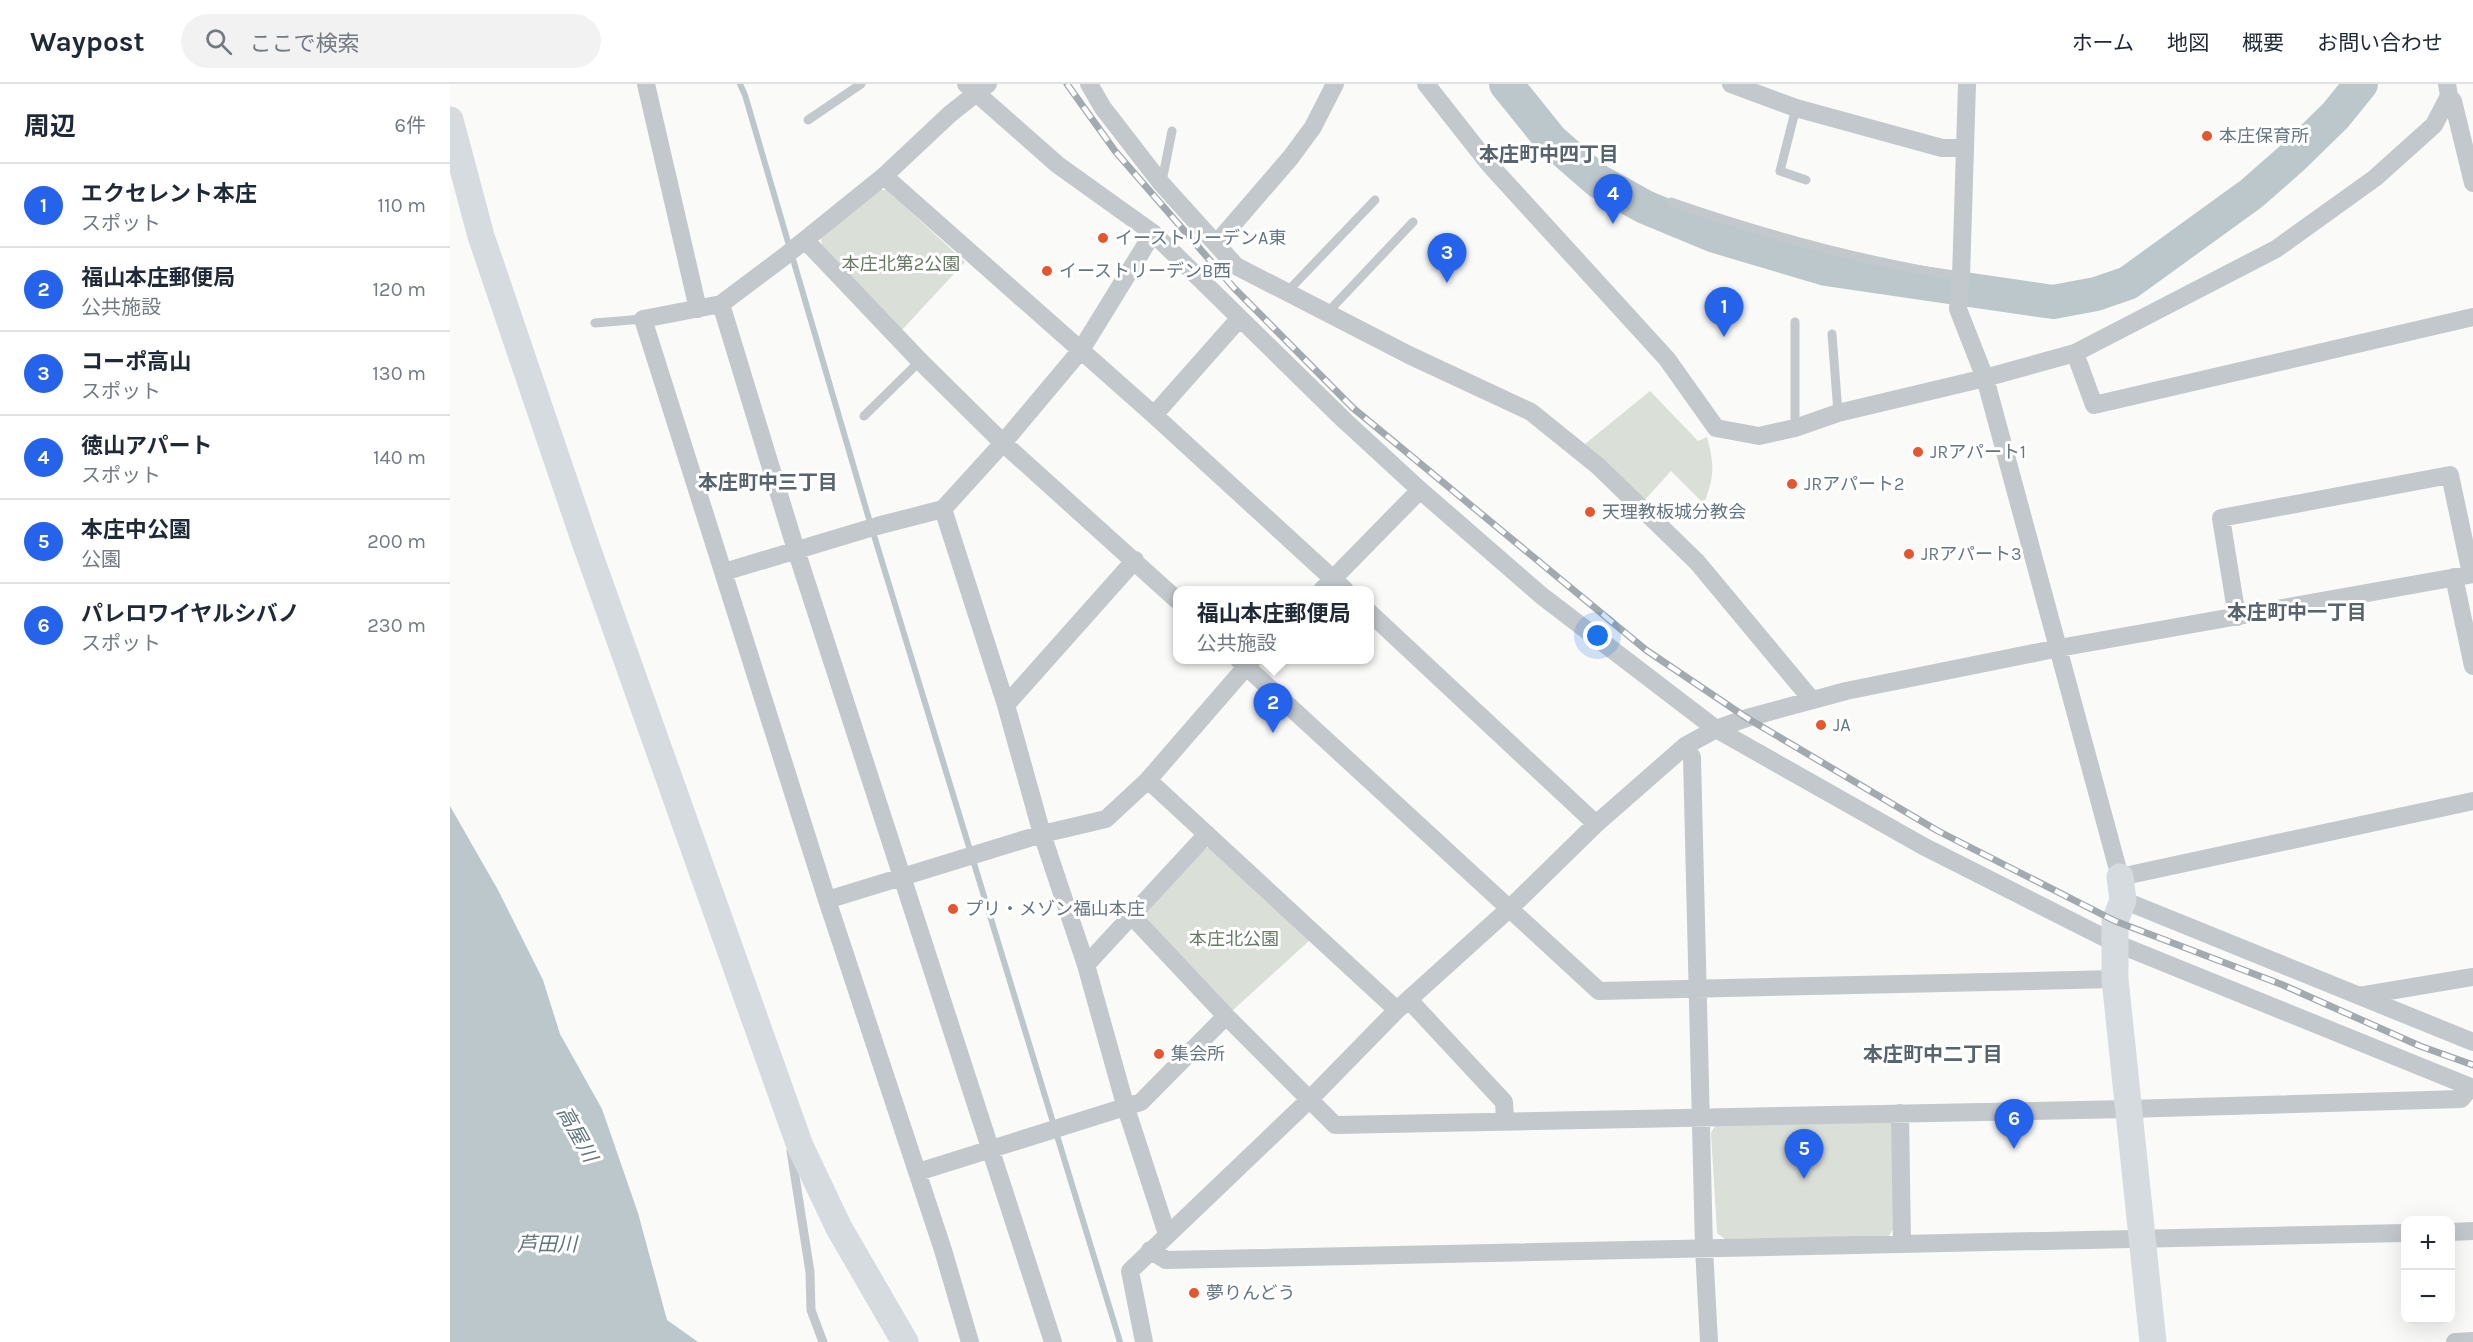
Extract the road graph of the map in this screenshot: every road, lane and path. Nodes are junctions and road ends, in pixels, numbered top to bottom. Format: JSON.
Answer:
{"nodes":[{"id":1,"x":646,"y":84,"type":"edge"},
{"id":2,"x":861,"y":84,"type":"edge"},
{"id":3,"x":1089,"y":84,"type":"edge"},
{"id":4,"x":1335,"y":84,"type":"edge"},
{"id":5,"x":1426,"y":84,"type":"edge"},
{"id":6,"x":1731,"y":84,"type":"edge"},
{"id":7,"x":1967,"y":84,"type":"edge"},
{"id":8,"x":977,"y":87,"type":"edge"},
{"id":9,"x":2448,"y":90,"type":"edge"},
{"id":10,"x":1796,"y":108,"type":"junction"},
{"id":11,"x":450,"y":120,"type":"edge"},
{"id":12,"x":808,"y":120,"type":"dead end"},
{"id":13,"x":1172,"y":131,"type":"dead end"},
{"id":14,"x":1963,"y":148,"type":"junction"},
{"id":15,"x":884,"y":176,"type":"junction"},
{"id":16,"x":1806,"y":180,"type":"dead end"},
{"id":17,"x":1161,"y":183,"type":"junction"},
{"id":18,"x":2473,"y":183,"type":"edge"},
{"id":19,"x":1375,"y":200,"type":"dead end"},
{"id":20,"x":1671,"y":202,"type":"dead end"},
{"id":21,"x":1413,"y":222,"type":"dead end"},
{"id":22,"x":1153,"y":233,"type":"junction"},
{"id":23,"x":1216,"y":244,"type":"junction"},
{"id":24,"x":795,"y":248,"type":"junction"},
{"id":25,"x":1960,"y":287,"type":"junction"},
{"id":26,"x":1286,"y":293,"type":"junction"},
{"id":27,"x":720,"y":304,"type":"junction"},
{"id":28,"x":698,"y":309,"type":"junction"},
{"id":29,"x":1327,"y":313,"type":"junction"},
{"id":30,"x":2473,"y":317,"type":"edge"},
{"id":31,"x":643,"y":319,"type":"junction"},
{"id":32,"x":1239,"y":319,"type":"junction"},
{"id":33,"x":1795,"y":322,"type":"dead end"},
{"id":34,"x":596,"y":323,"type":"dead end"},
{"id":35,"x":1832,"y":334,"type":"dead end"},
{"id":36,"x":1081,"y":350,"type":"junction"},
{"id":37,"x":2075,"y":353,"type":"junction"},
{"id":38,"x":920,"y":361,"type":"junction"},
{"id":39,"x":1985,"y":378,"type":"junction"},
{"id":40,"x":1838,"y":413,"type":"junction"},
{"id":41,"x":1154,"y":415,"type":"junction"},
{"id":42,"x":864,"y":416,"type":"dead end"},
{"id":43,"x":1795,"y":428,"type":"junction"},
{"id":44,"x":1003,"y":443,"type":"junction"},
{"id":45,"x":1420,"y":490,"type":"junction"},
{"id":46,"x":943,"y":509,"type":"junction"},
{"id":47,"x":796,"y":550,"type":"junction"},
{"id":48,"x":1135,"y":560,"type":"junction"},
{"id":49,"x":724,"y":572,"type":"junction"},
{"id":50,"x":2466,"y":575,"type":"edge"},
{"id":51,"x":1333,"y":586,"type":"edge"},
{"id":52,"x":1335,"y":586,"type":"edge"},
{"id":53,"x":1173,"y":596,"type":"edge"},
{"id":54,"x":1374,"y":617,"type":"edge"},
{"id":55,"x":2236,"y":617,"type":"junction"},
{"id":56,"x":2059,"y":648,"type":"junction"},
{"id":57,"x":1243,"y":664,"type":"edge"},
{"id":58,"x":1247,"y":664,"type":"edge"},
{"id":59,"x":2473,"y":666,"type":"edge"},
{"id":60,"x":1812,"y":700,"type":"junction"},
{"id":61,"x":1006,"y":705,"type":"junction"},
{"id":62,"x":1716,"y":729,"type":"junction"},
{"id":63,"x":1685,"y":746,"type":"junction"},
{"id":64,"x":1148,"y":780,"type":"junction"},
{"id":65,"x":2473,"y":801,"type":"edge"},
{"id":66,"x":1596,"y":824,"type":"junction"},
{"id":67,"x":1042,"y":834,"type":"junction"},
{"id":68,"x":1207,"y":834,"type":"junction"},
{"id":69,"x":902,"y":875,"type":"junction"},
{"id":70,"x":2121,"y":889,"type":"junction"},
{"id":71,"x":827,"y":900,"type":"junction"},
{"id":72,"x":1510,"y":908,"type":"junction"},
{"id":73,"x":1131,"y":915,"type":"junction"},
{"id":74,"x":2113,"y":942,"type":"junction"},
{"id":75,"x":1086,"y":965,"type":"junction"},
{"id":76,"x":2473,"y":978,"type":"edge"},
{"id":77,"x":2115,"y":979,"type":"junction"},
{"id":78,"x":1699,"y":988,"type":"junction"},
{"id":79,"x":2357,"y":996,"type":"junction"},
{"id":80,"x":1403,"y":1005,"type":"junction"},
{"id":81,"x":1226,"y":1016,"type":"junction"},
{"id":82,"x":2473,"y":1042,"type":"edge"},
{"id":83,"x":2472,"y":1087,"type":"edge"},
{"id":84,"x":1309,"y":1100,"type":"junction"},
{"id":85,"x":1126,"y":1108,"type":"junction"},
{"id":86,"x":2128,"y":1109,"type":"junction"},
{"id":87,"x":1900,"y":1113,"type":"junction"},
{"id":88,"x":1701,"y":1117,"type":"junction"},
{"id":89,"x":1505,"y":1120,"type":"junction"},
{"id":90,"x":800,"y":1146,"type":"junction"},
{"id":91,"x":991,"y":1149,"type":"junction"},
{"id":92,"x":918,"y":1172,"type":"junction"},
{"id":93,"x":2473,"y":1231,"type":"edge"},
{"id":94,"x":2455,"y":1232,"type":"edge"},
{"id":95,"x":1167,"y":1233,"type":"junction"},
{"id":96,"x":2401,"y":1233,"type":"edge"},
{"id":97,"x":2142,"y":1240,"type":"junction"},
{"id":98,"x":1902,"y":1243,"type":"junction"},
{"id":99,"x":1704,"y":1248,"type":"junction"},
{"id":100,"x":1150,"y":1250,"type":"junction"},
{"id":101,"x":2473,"y":1341,"type":"edge"},
{"id":102,"x":823,"y":1342,"type":"edge"},
{"id":103,"x":905,"y":1342,"type":"edge"},
{"id":104,"x":970,"y":1342,"type":"edge"},
{"id":105,"x":1053,"y":1342,"type":"edge"},
{"id":106,"x":1144,"y":1342,"type":"edge"},
{"id":107,"x":1709,"y":1342,"type":"edge"},
{"id":108,"x":2153,"y":1342,"type":"edge"},
{"id":109,"x":2455,"y":1342,"type":"edge"}],
"edges":[{"from":1,"to":28,"type":"street"},
{"from":2,"to":12,"type":"lane"},
{"from":3,"to":17,"type":"street"},
{"from":4,"to":23,"type":"street"},
{"from":5,"to":43,"type":"street"},
{"from":6,"to":10,"type":"street"},
{"from":7,"to":14,"type":"street"},
{"from":8,"to":15,"type":"street"},
{"from":8,"to":22,"type":"street"},
{"from":9,"to":18,"type":"street"},
{"from":9,"to":37,"type":"street"},
{"from":10,"to":14,"type":"street"},
{"from":10,"to":16,"type":"lane"},
{"from":11,"to":90,"type":"street"},
{"from":13,"to":17,"type":"lane"},
{"from":14,"to":25,"type":"street"},
{"from":15,"to":24,"type":"street"},
{"from":15,"to":36,"type":"street"},
{"from":17,"to":23,"type":"street"},
{"from":19,"to":26,"type":"lane"},
{"from":20,"to":25,"type":"lane"},
{"from":21,"to":29,"type":"lane"},
{"from":22,"to":32,"type":"street"},
{"from":22,"to":36,"type":"street"},
{"from":23,"to":26,"type":"street"},
{"from":24,"to":27,"type":"street"},
{"from":24,"to":38,"type":"street"},
{"from":25,"to":39,"type":"street"},
{"from":26,"to":29,"type":"street"},
{"from":27,"to":28,"type":"street"},
{"from":27,"to":47,"type":"street"},
{"from":28,"to":31,"type":"street"},
{"from":29,"to":60,"type":"street"},
{"from":30,"to":37,"type":"street"},
{"from":31,"to":34,"type":"lane"},
{"from":31,"to":49,"type":"street"},
{"from":32,"to":41,"type":"street"},
{"from":32,"to":45,"type":"street"},
{"from":33,"to":43,"type":"lane"},
{"from":35,"to":40,"type":"lane"},
{"from":36,"to":41,"type":"street"},
{"from":36,"to":44,"type":"street"},
{"from":37,"to":39,"type":"street"},
{"from":38,"to":42,"type":"lane"},
{"from":38,"to":44,"type":"street"},
{"from":39,"to":40,"type":"street"},
{"from":39,"to":56,"type":"street"},
{"from":40,"to":43,"type":"street"},
{"from":41,"to":51,"type":"street"},
{"from":44,"to":46,"type":"street"},
{"from":44,"to":48,"type":"street"},
{"from":45,"to":52,"type":"street"},
{"from":45,"to":62,"type":"street"},
{"from":46,"to":47,"type":"street"},
{"from":46,"to":61,"type":"street"},
{"from":47,"to":49,"type":"street"},
{"from":47,"to":69,"type":"street"},
{"from":48,"to":53,"type":"street"},
{"from":48,"to":61,"type":"street"},
{"from":49,"to":71,"type":"street"},
{"from":50,"to":55,"type":"street"},
{"from":50,"to":55,"type":"street"},
{"from":50,"to":59,"type":"street"},
{"from":54,"to":66,"type":"street"},
{"from":55,"to":56,"type":"street"},
{"from":56,"to":60,"type":"street"},
{"from":56,"to":70,"type":"street"},
{"from":57,"to":64,"type":"street"},
{"from":58,"to":72,"type":"street"},
{"from":60,"to":62,"type":"street"},
{"from":61,"to":67,"type":"street"},
{"from":62,"to":63,"type":"street"},
{"from":62,"to":74,"type":"street"},
{"from":63,"to":66,"type":"street"},
{"from":63,"to":78,"type":"street"},
{"from":64,"to":67,"type":"street"},
{"from":64,"to":68,"type":"street"},
{"from":65,"to":70,"type":"street"},
{"from":66,"to":72,"type":"street"},
{"from":67,"to":69,"type":"street"},
{"from":67,"to":75,"type":"street"},
{"from":68,"to":73,"type":"street"},
{"from":68,"to":80,"type":"street"},
{"from":69,"to":71,"type":"street"},
{"from":69,"to":91,"type":"street"},
{"from":70,"to":74,"type":"street"},
{"from":70,"to":79,"type":"street"},
{"from":71,"to":92,"type":"street"},
{"from":72,"to":78,"type":"street"},
{"from":72,"to":80,"type":"street"},
{"from":73,"to":75,"type":"street"},
{"from":73,"to":81,"type":"street"},
{"from":74,"to":77,"type":"street"},
{"from":74,"to":83,"type":"street"},
{"from":75,"to":85,"type":"street"},
{"from":76,"to":79,"type":"street"},
{"from":77,"to":78,"type":"street"},
{"from":77,"to":86,"type":"street"},
{"from":78,"to":88,"type":"street"},
{"from":79,"to":82,"type":"street"},
{"from":80,"to":84,"type":"street"},
{"from":80,"to":89,"type":"street"},
{"from":81,"to":84,"type":"street"},
{"from":81,"to":85,"type":"street"},
{"from":83,"to":86,"type":"street"},
{"from":84,"to":89,"type":"street"},
{"from":84,"to":95,"type":"street"},
{"from":85,"to":91,"type":"street"},
{"from":85,"to":95,"type":"street"},
{"from":86,"to":87,"type":"street"},
{"from":86,"to":97,"type":"street"},
{"from":87,"to":88,"type":"street"},
{"from":87,"to":98,"type":"street"},
{"from":88,"to":89,"type":"street"},
{"from":88,"to":99,"type":"street"},
{"from":90,"to":102,"type":"lane"},
{"from":90,"to":103,"type":"street"},
{"from":91,"to":92,"type":"street"},
{"from":91,"to":105,"type":"street"},
{"from":92,"to":104,"type":"street"},
{"from":93,"to":94,"type":"street"},
{"from":95,"to":100,"type":"street"},
{"from":96,"to":97,"type":"street"},
{"from":97,"to":98,"type":"street"},
{"from":97,"to":108,"type":"street"},
{"from":98,"to":99,"type":"street"},
{"from":99,"to":100,"type":"street"},
{"from":99,"to":107,"type":"street"},
{"from":100,"to":106,"type":"street"},
{"from":101,"to":109,"type":"street"}]}
